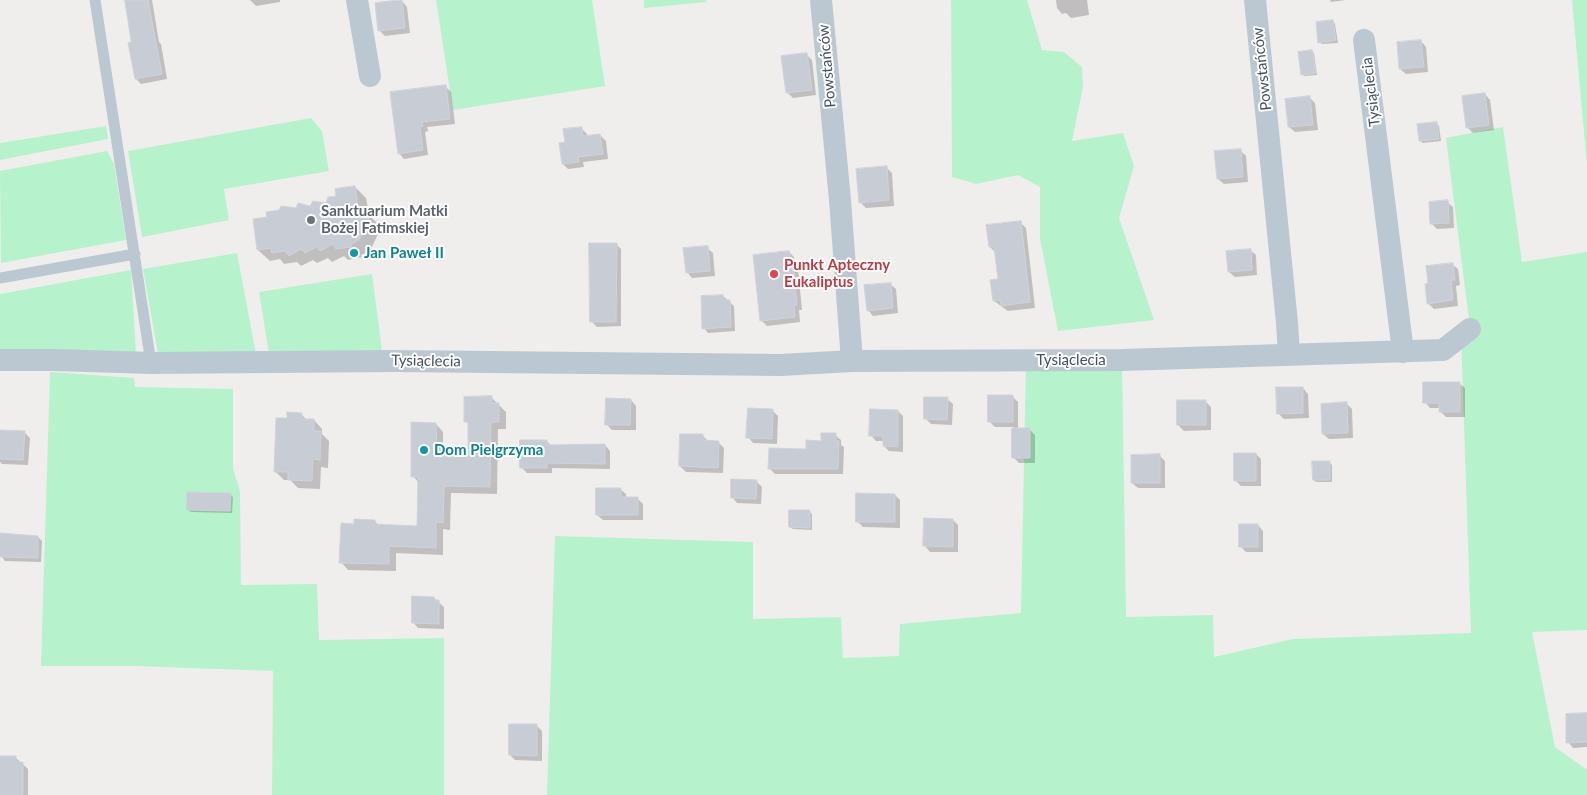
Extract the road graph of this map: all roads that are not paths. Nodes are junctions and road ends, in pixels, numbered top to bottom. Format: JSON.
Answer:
{"nodes":[{"id":1,"x":95,"y":0,"type":"edge"},
{"id":2,"x":357,"y":0,"type":"edge"},
{"id":3,"x":821,"y":0,"type":"edge"},
{"id":4,"x":1255,"y":0,"type":"edge"},
{"id":5,"x":1364,"y":40,"type":"dead end"},
{"id":6,"x":370,"y":76,"type":"dead end"},
{"id":7,"x":135,"y":254,"type":"junction"},
{"id":8,"x":0,"y":278,"type":"edge"},
{"id":9,"x":1470,"y":329,"type":"dead end"},
{"id":10,"x":1403,"y":352,"type":"junction"},
{"id":11,"x":1289,"y":355,"type":"junction"},
{"id":12,"x":0,"y":360,"type":"edge"},
{"id":13,"x":852,"y":361,"type":"junction"},
{"id":14,"x":151,"y":363,"type":"junction"}],
"edges":[{"from":1,"to":7,"type":"lane"},
{"from":2,"to":6,"type":"street"},
{"from":3,"to":13,"type":"street","name":"Powstańców"},
{"from":4,"to":11,"type":"street","name":"Powstańców"},
{"from":5,"to":10,"type":"street","name":"Tysiąclecia"},
{"from":7,"to":8,"type":"lane"},
{"from":7,"to":14,"type":"lane"},
{"from":9,"to":10,"type":"street","name":"Tysiąclecia"},
{"from":10,"to":11,"type":"street","name":"Tysiąclecia"},
{"from":11,"to":13,"type":"street","name":"Tysiąclecia"},
{"from":12,"to":14,"type":"street","name":"Tysiąclecia"},
{"from":13,"to":14,"type":"street","name":"Tysiąclecia"}]}
